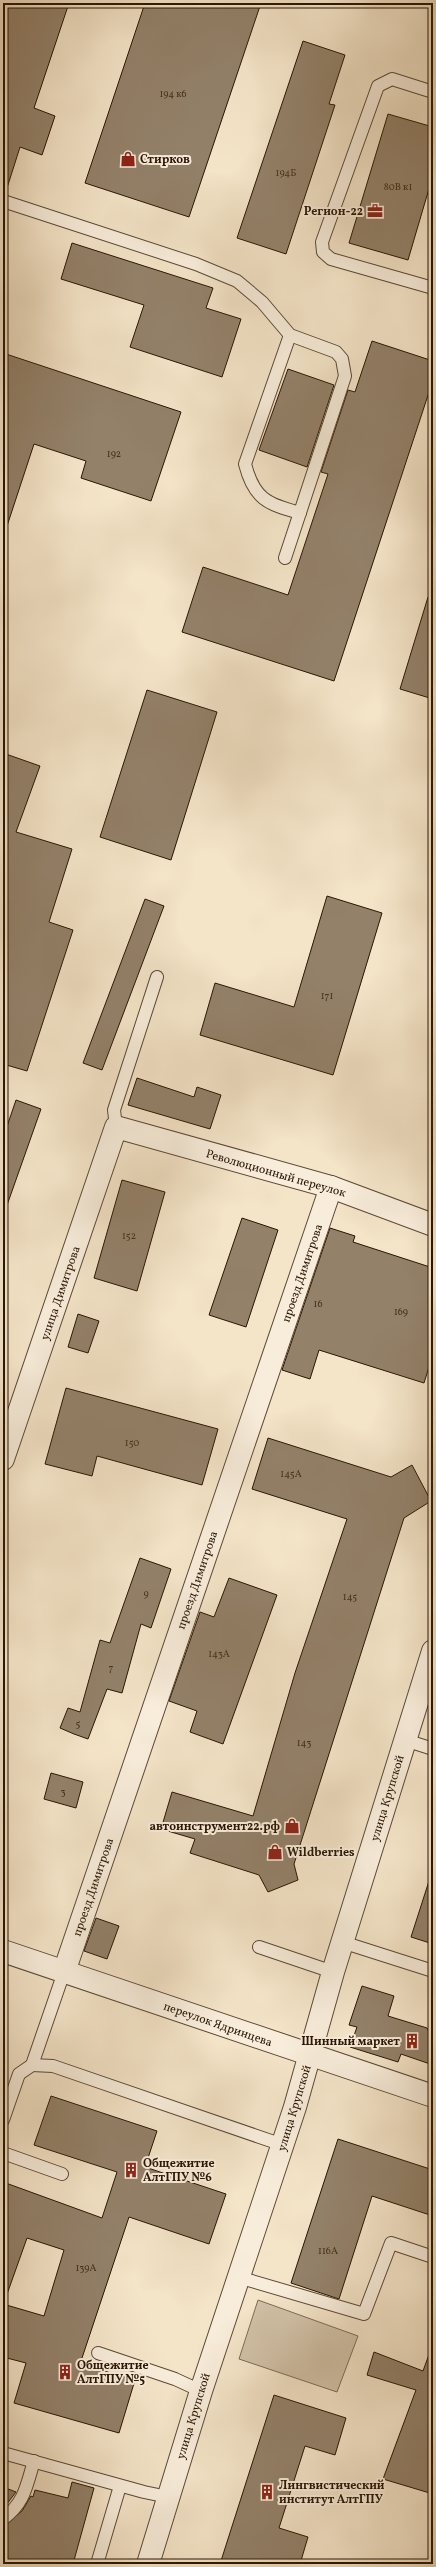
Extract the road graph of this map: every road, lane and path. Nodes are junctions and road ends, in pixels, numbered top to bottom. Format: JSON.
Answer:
{"nodes":[{"id":1,"x":433,"y":92,"type":"edge"},
{"id":2,"x":3,"y":201,"type":"edge"},
{"id":3,"x":433,"y":288,"type":"edge"},
{"id":4,"x":290,"y":334,"type":"junction"},
{"id":5,"x":300,"y":513,"type":"junction"},
{"id":6,"x":284,"y":558,"type":"dead end"},
{"id":7,"x":157,"y":977,"type":"dead end"},
{"id":8,"x":116,"y":1127,"type":"junction"},
{"id":9,"x":330,"y":1188,"type":"junction"},
{"id":10,"x":433,"y":1225,"type":"edge"},
{"id":11,"x":3,"y":1460,"type":"edge"},
{"id":12,"x":433,"y":1651,"type":"edge"},
{"id":13,"x":405,"y":1740,"type":"junction"},
{"id":14,"x":433,"y":1749,"type":"edge"},
{"id":15,"x":342,"y":1942,"type":"junction"},
{"id":16,"x":259,"y":1947,"type":"dead end"},
{"id":17,"x":3,"y":1951,"type":"edge"},
{"id":18,"x":433,"y":1970,"type":"edge"},
{"id":19,"x":64,"y":1972,"type":"junction"},
{"id":20,"x":333,"y":1972,"type":"junction"},
{"id":21,"x":310,"y":2055,"type":"junction"},
{"id":22,"x":32,"y":2065,"type":"junction"},
{"id":23,"x":433,"y":2096,"type":"edge"},
{"id":24,"x":3,"y":2120,"type":"edge"},
{"id":25,"x":283,"y":2146,"type":"junction"},
{"id":26,"x":3,"y":2153,"type":"edge"},
{"id":27,"x":62,"y":2174,"type":"dead end"},
{"id":28,"x":433,"y":2257,"type":"edge"},
{"id":29,"x":238,"y":2277,"type":"junction"},
{"id":30,"x":98,"y":2353,"type":"dead end"},
{"id":31,"x":200,"y":2391,"type":"junction"},
{"id":32,"x":3,"y":2453,"type":"edge"},
{"id":33,"x":34,"y":2462,"type":"junction"},
{"id":34,"x":120,"y":2486,"type":"junction"},
{"id":35,"x":168,"y":2497,"type":"junction"},
{"id":36,"x":3,"y":2519,"type":"edge"},
{"id":37,"x":97,"y":2564,"type":"edge"},
{"id":38,"x":148,"y":2564,"type":"edge"}],
"edges":[{"from":1,"to":3,"type":"lane"},
{"from":2,"to":4,"type":"lane"},
{"from":4,"to":5,"type":"lane"},
{"from":4,"to":5,"type":"lane"},
{"from":5,"to":6,"type":"lane"},
{"from":7,"to":8,"type":"lane"},
{"from":8,"to":9,"type":"street","name":"Революционный переулок"},
{"from":8,"to":11,"type":"street","name":"улица Димитрова"},
{"from":9,"to":10,"type":"street","name":"Революционный переулок"},
{"from":9,"to":19,"type":"street","name":"проезд Димитрова"},
{"from":12,"to":13,"type":"street","name":"улица Крупской"},
{"from":13,"to":14,"type":"lane"},
{"from":13,"to":15,"type":"street","name":"улица Крупской"},
{"from":15,"to":18,"type":"lane"},
{"from":15,"to":20,"type":"street","name":"улица Крупской"},
{"from":16,"to":20,"type":"lane"},
{"from":17,"to":19,"type":"street","name":"переулок Ядринцева"},
{"from":19,"to":21,"type":"street","name":"переулок Ядринцева"},
{"from":19,"to":22,"type":"lane"},
{"from":20,"to":21,"type":"street","name":"улица Крупской"},
{"from":21,"to":23,"type":"street","name":"переулок Ядринцева"},
{"from":21,"to":25,"type":"street","name":"улица Крупской"},
{"from":22,"to":24,"type":"lane"},
{"from":22,"to":25,"type":"lane"},
{"from":25,"to":29,"type":"street","name":"улица Крупской"},
{"from":26,"to":27,"type":"lane"},
{"from":28,"to":29,"type":"lane"},
{"from":29,"to":31,"type":"street","name":"улица Крупской"},
{"from":30,"to":31,"type":"lane"},
{"from":31,"to":35,"type":"street","name":"улица Крупской"},
{"from":32,"to":33,"type":"lane"},
{"from":33,"to":34,"type":"lane"},
{"from":33,"to":36,"type":"lane"},
{"from":34,"to":35,"type":"lane"},
{"from":34,"to":37,"type":"lane"},
{"from":35,"to":38,"type":"street","name":"улица Крупской"}]}
